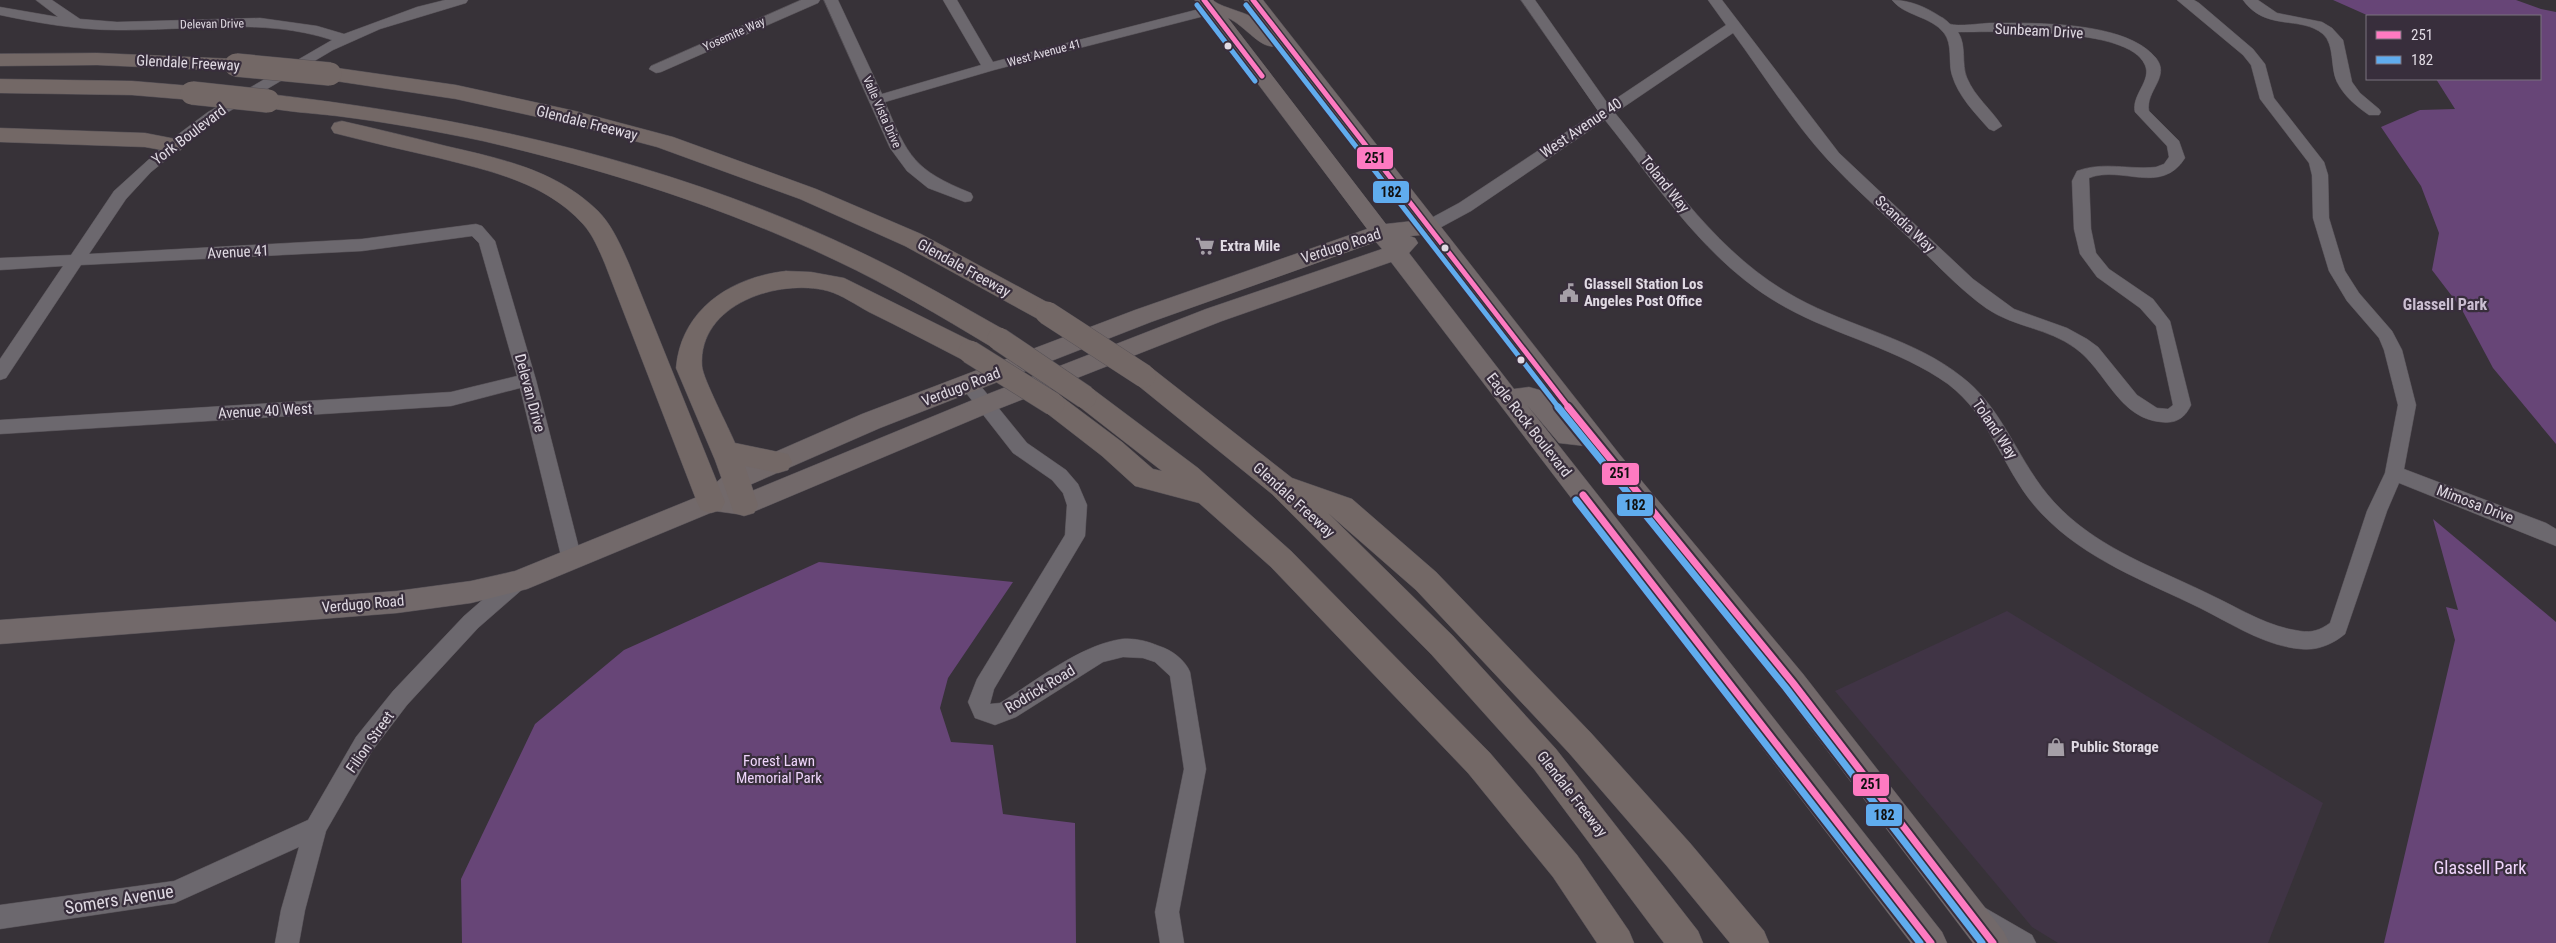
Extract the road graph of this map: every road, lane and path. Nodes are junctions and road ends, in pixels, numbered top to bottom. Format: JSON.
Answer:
{"nodes":[{"id":1,"x":9,"y":0,"type":"edge"},
{"id":2,"x":43,"y":0,"type":"edge"},
{"id":3,"x":461,"y":0,"type":"edge"},
{"id":4,"x":813,"y":0,"type":"edge"},
{"id":5,"x":832,"y":0,"type":"edge"},
{"id":6,"x":950,"y":0,"type":"edge"},
{"id":7,"x":1253,"y":0,"type":"edge"},
{"id":8,"x":1528,"y":0,"type":"edge"},
{"id":9,"x":1715,"y":0,"type":"edge"},
{"id":10,"x":1899,"y":0,"type":"edge"},
{"id":11,"x":2184,"y":0,"type":"edge"},
{"id":12,"x":2250,"y":0,"type":"edge"},
{"id":13,"x":1208,"y":5,"type":"edge"},
{"id":14,"x":0,"y":6,"type":"edge"},
{"id":15,"x":0,"y":11,"type":"edge"},
{"id":16,"x":79,"y":25,"type":"junction"},
{"id":17,"x":1734,"y":26,"type":"junction"},
{"id":18,"x":1947,"y":28,"type":"junction"},
{"id":19,"x":344,"y":39,"type":"junction"},
{"id":20,"x":1300,"y":59,"type":"junction"},
{"id":21,"x":0,"y":60,"type":"edge"},
{"id":22,"x":989,"y":67,"type":"junction"},
{"id":23,"x":656,"y":69,"type":"dead end"},
{"id":24,"x":0,"y":86,"type":"edge"},
{"id":25,"x":877,"y":100,"type":"junction"},
{"id":26,"x":274,"y":102,"type":"junction"},
{"id":27,"x":1606,"y":111,"type":"junction"},
{"id":28,"x":2374,"y":112,"type":"dead end"},
{"id":29,"x":1994,"y":126,"type":"dead end"},
{"id":30,"x":0,"y":136,"type":"edge"},
{"id":31,"x":173,"y":145,"type":"junction"},
{"id":32,"x":965,"y":197,"type":"dead end"},
{"id":33,"x":1428,"y":227,"type":"junction"},
{"id":34,"x":476,"y":230,"type":"joint"},
{"id":35,"x":1388,"y":242,"type":"junction"},
{"id":36,"x":76,"y":260,"type":"junction"},
{"id":37,"x":0,"y":264,"type":"edge"},
{"id":38,"x":0,"y":372,"type":"edge"},
{"id":39,"x":528,"y":380,"type":"junction"},
{"id":40,"x":968,"y":384,"type":"junction"},
{"id":41,"x":1508,"y":399,"type":"junction"},
{"id":42,"x":2134,"y":402,"type":"joint"},
{"id":43,"x":984,"y":405,"type":"junction"},
{"id":44,"x":0,"y":426,"type":"edge"},
{"id":45,"x":1592,"y":437,"type":"junction"},
{"id":46,"x":725,"y":452,"type":"junction"},
{"id":47,"x":778,"y":462,"type":"junction"},
{"id":48,"x":2394,"y":473,"type":"junction"},
{"id":49,"x":1282,"y":486,"type":"junction"},
{"id":50,"x":740,"y":493,"type":"junction"},
{"id":51,"x":1208,"y":493,"type":"junction"},
{"id":52,"x":711,"y":502,"type":"junction"},
{"id":53,"x":2556,"y":538,"type":"edge"},
{"id":54,"x":572,"y":560,"type":"junction"},
{"id":55,"x":518,"y":581,"type":"junction"},
{"id":56,"x":0,"y":632,"type":"edge"},
{"id":57,"x":316,"y":828,"type":"junction"},
{"id":58,"x":1967,"y":909,"type":"junction"},
{"id":59,"x":0,"y":917,"type":"edge"},
{"id":60,"x":287,"y":943,"type":"edge"},
{"id":61,"x":1172,"y":943,"type":"edge"},
{"id":62,"x":1618,"y":943,"type":"edge"},
{"id":63,"x":1686,"y":943,"type":"edge"},
{"id":64,"x":1752,"y":943,"type":"edge"},
{"id":65,"x":1931,"y":943,"type":"edge"},
{"id":66,"x":1993,"y":943,"type":"edge"},
{"id":67,"x":2024,"y":943,"type":"edge"}],
"edges":[{"from":1,"to":14,"type":"street"},
{"from":2,"to":16,"type":"street"},
{"from":3,"to":19,"type":"street","name":"York Boulevard"},
{"from":4,"to":23,"type":"street","name":"Yosemite Way"},
{"from":5,"to":25,"type":"street","name":"Valle Vista Drive"},
{"from":6,"to":22,"type":"street"},
{"from":7,"to":20,"type":"main road"},
{"from":8,"to":27,"type":"street","name":"Toland Way"},
{"from":9,"to":17,"type":"street","name":"Scandia Way"},
{"from":10,"to":18,"type":"street"},
{"from":11,"to":48,"type":"street","name":"Toland Way"},
{"from":12,"to":28,"type":"street"},
{"from":13,"to":20,"type":"main road"},
{"from":13,"to":22,"type":"street","name":"West Avenue 41"},
{"from":13,"to":35,"type":"main road","name":"Eagle Rock Boulevard"},
{"from":15,"to":16,"type":"street","name":"Delevan Drive"},
{"from":16,"to":19,"type":"street","name":"Delevan Drive"},
{"from":17,"to":27,"type":"street","name":"West Avenue 40"},
{"from":17,"to":42,"type":"street","name":"Scandia Way"},
{"from":18,"to":29,"type":"street"},
{"from":18,"to":42,"type":"street","name":"Sunbeam Drive"},
{"from":19,"to":31,"type":"street","name":"York Boulevard"},
{"from":20,"to":33,"type":"main road"},
{"from":21,"to":49,"type":"highway","name":"Glendale Freeway","bridge":true},
{"from":22,"to":25,"type":"street","name":"West Avenue 41"},
{"from":24,"to":26,"type":"highway","name":"Glendale Freeway","bridge":true},
{"from":25,"to":32,"type":"street","name":"Valle Vista Drive"},
{"from":26,"to":51,"type":"highway","name":"Glendale Freeway","bridge":true},
{"from":26,"to":52,"type":"highway"},
{"from":27,"to":33,"type":"street","name":"West Avenue 40"},
{"from":27,"to":48,"type":"street","name":"Toland Way"},
{"from":30,"to":31,"type":"highway"},
{"from":31,"to":36,"type":"street","name":"York Boulevard"},
{"from":33,"to":35,"type":"main road","name":"Verdugo Road"},
{"from":33,"to":45,"type":"main road"},
{"from":34,"to":36,"type":"street","name":"Avenue 41"},
{"from":34,"to":39,"type":"street","name":"Delevan Drive"},
{"from":35,"to":40,"type":"main road","name":"Verdugo Road"},
{"from":35,"to":41,"type":"main road","name":"Eagle Rock Boulevard"},
{"from":35,"to":43,"type":"main road","name":"Verdugo Road"},
{"from":36,"to":37,"type":"street","name":"Avenue 41"},
{"from":36,"to":38,"type":"street","name":"York Boulevard"},
{"from":39,"to":44,"type":"street","name":"Avenue 40 West"},
{"from":39,"to":54,"type":"street","name":"Delevan Drive"},
{"from":40,"to":43,"type":"street","name":"Rodrick Road"},
{"from":40,"to":47,"type":"main road","name":"Verdugo Road"},
{"from":41,"to":45,"type":"main road"},
{"from":41,"to":65,"type":"main road","name":"Eagle Rock Boulevard"},
{"from":43,"to":50,"type":"main road","name":"Verdugo Road"},
{"from":43,"to":61,"type":"street","name":"Rodrick Road"},
{"from":45,"to":58,"type":"main road"},
{"from":46,"to":47,"type":"highway"},
{"from":46,"to":50,"type":"highway"},
{"from":46,"to":51,"type":"highway","bridge":true},
{"from":47,"to":50,"type":"main road","name":"Verdugo Road"},
{"from":48,"to":53,"type":"street","name":"Mimosa Drive"},
{"from":49,"to":63,"type":"highway","name":"Glendale Freeway"},
{"from":49,"to":64,"type":"highway"},
{"from":50,"to":52,"type":"main road","name":"Verdugo Road"},
{"from":51,"to":62,"type":"highway","name":"Glendale Freeway"},
{"from":52,"to":54,"type":"main road","name":"Verdugo Road"},
{"from":54,"to":55,"type":"main road","name":"Verdugo Road"},
{"from":55,"to":56,"type":"main road","name":"Verdugo Road"},
{"from":55,"to":57,"type":"street","name":"Filion Street"},
{"from":57,"to":59,"type":"street","name":"Somers Avenue"},
{"from":57,"to":60,"type":"street","name":"Filion Street"},
{"from":58,"to":66,"type":"main road"},
{"from":58,"to":67,"type":"street"}]}
